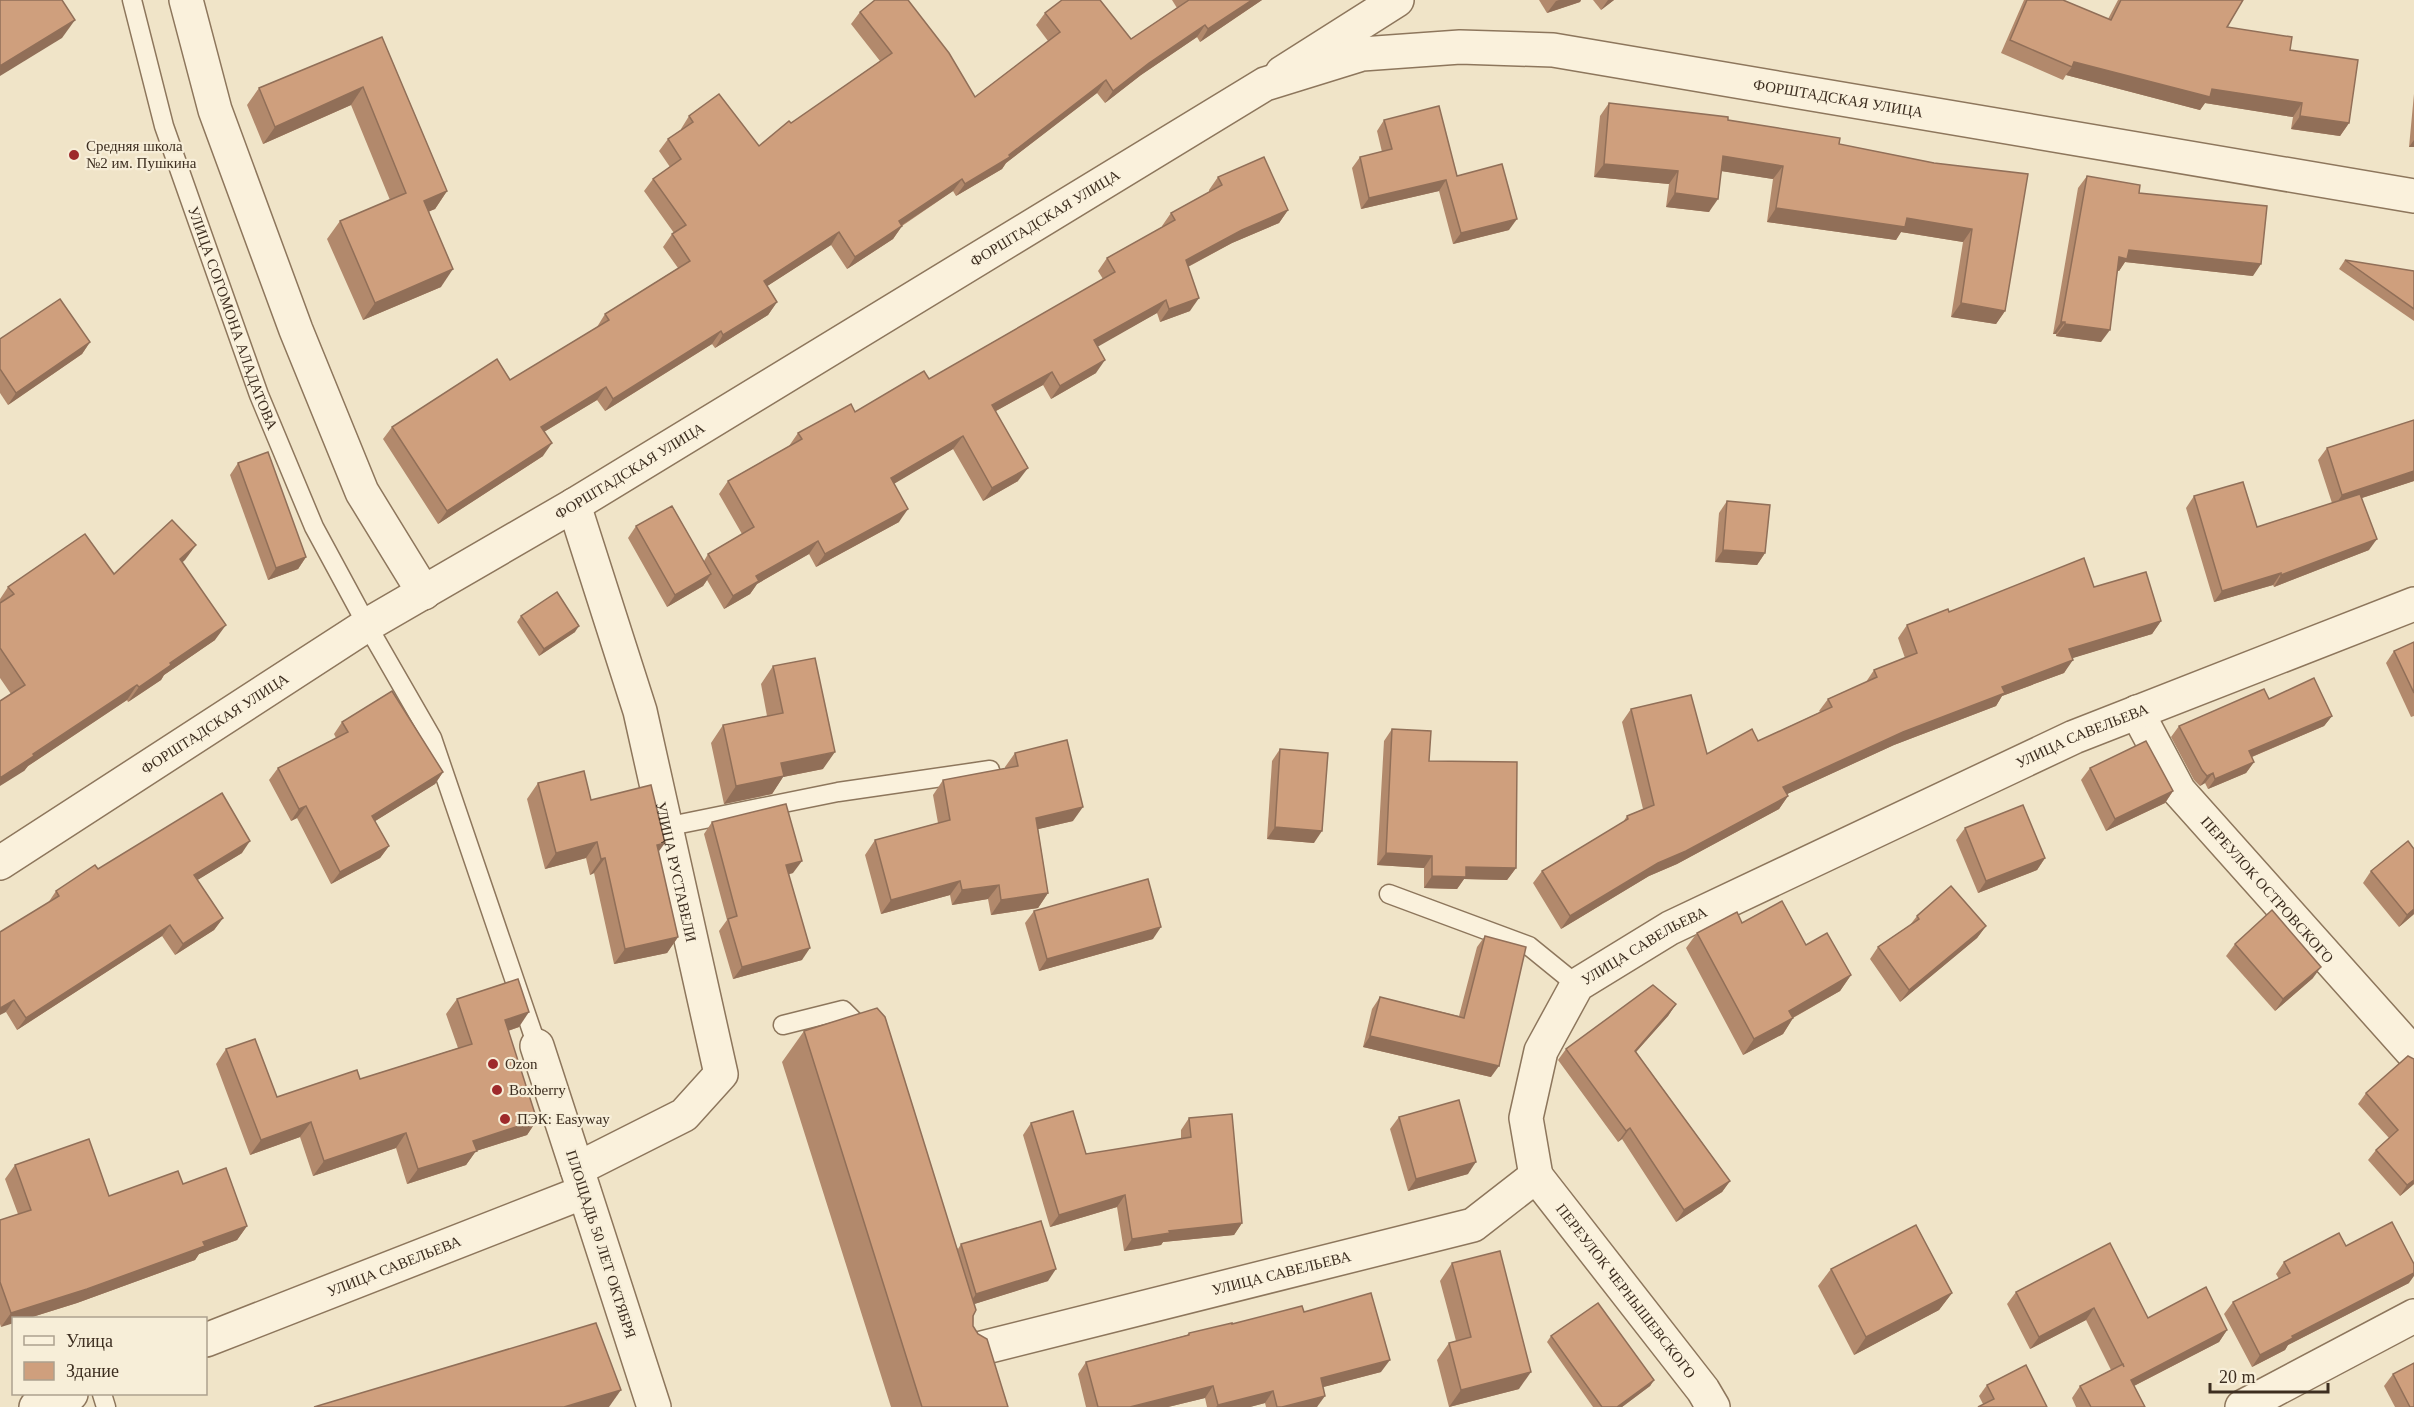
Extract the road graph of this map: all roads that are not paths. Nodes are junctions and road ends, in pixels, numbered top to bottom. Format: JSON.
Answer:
{"nodes":[{"id":1,"x":132,"y":0,"type":"edge"},
{"id":2,"x":186,"y":0,"type":"edge"},
{"id":3,"x":1397,"y":0,"type":"edge"},
{"id":4,"x":1265,"y":84,"type":"junction"},
{"id":5,"x":2414,"y":196,"type":"edge"},
{"id":6,"x":574,"y":505,"type":"junction"},
{"id":7,"x":424,"y":593,"type":"junction"},
{"id":8,"x":2414,"y":604,"type":"edge"},
{"id":9,"x":367,"y":625,"type":"junction"},
{"id":10,"x":2137,"y":712,"type":"junction"},
{"id":11,"x":990,"y":770,"type":"edge"},
{"id":12,"x":665,"y":827,"type":"junction"},
{"id":13,"x":0,"y":863,"type":"edge"},
{"id":14,"x":1389,"y":894,"type":"dead end"},
{"id":15,"x":1577,"y":985,"type":"junction"},
{"id":16,"x":783,"y":1025,"type":"dead end"},
{"id":17,"x":877,"y":1044,"type":"edge"},
{"id":18,"x":537,"y":1046,"type":"joint"},
{"id":19,"x":2414,"y":1054,"type":"edge"},
{"id":20,"x":1536,"y":1176,"type":"junction"},
{"id":21,"x":580,"y":1180,"type":"junction"},
{"id":22,"x":2414,"y":1316,"type":"edge"},
{"id":23,"x":207,"y":1341,"type":"edge"},
{"id":24,"x":968,"y":1345,"type":"edge"},
{"id":25,"x":68,"y":1395,"type":"edge"},
{"id":26,"x":36,"y":1407,"type":"edge"},
{"id":27,"x":654,"y":1407,"type":"edge"},
{"id":28,"x":1713,"y":1407,"type":"edge"},
{"id":29,"x":2242,"y":1407,"type":"edge"}],
"edges":[{"from":1,"to":9,"type":"lane","name":"УЛИЦА СОГОМОНА АЛАДАТОВА"},
{"from":2,"to":7,"type":"street"},
{"from":3,"to":4,"type":"street","name":"ФОРШТАДСКАЯ УЛИЦА"},
{"from":4,"to":5,"type":"street","name":"ФОРШТАДСКАЯ УЛИЦА"},
{"from":4,"to":6,"type":"street","name":"ФОРШТАДСКАЯ УЛИЦА"},
{"from":6,"to":7,"type":"street","name":"ФОРШТАДСКАЯ УЛИЦА"},
{"from":6,"to":12,"type":"street","name":"УЛИЦА РУСТАВЕЛИ"},
{"from":7,"to":9,"type":"street","name":"ФОРШТАДСКАЯ УЛИЦА"},
{"from":8,"to":10,"type":"street","name":"УЛИЦА САВЕЛЬЕВА"},
{"from":9,"to":13,"type":"street","name":"ФОРШТАДСКАЯ УЛИЦА"},
{"from":9,"to":18,"type":"lane","name":"УЛИЦА СОГОМОНА АЛАДАТОВА"},
{"from":10,"to":15,"type":"street","name":"УЛИЦА САВЕЛЬЕВА"},
{"from":10,"to":19,"type":"street","name":"ПЕРЕУЛОК ОСТРОВСКОГО"},
{"from":11,"to":12,"type":"lane"},
{"from":12,"to":21,"type":"street","name":"УЛИЦА РУСТАВЕЛИ"},
{"from":14,"to":15,"type":"lane"},
{"from":15,"to":20,"type":"street","name":"УЛИЦА САВЕЛЬЕВА"},
{"from":16,"to":17,"type":"lane"},
{"from":18,"to":21,"type":"street","name":"ПЛОЩАДЬ 50 ЛЕТ ОКТЯБРЯ"},
{"from":20,"to":24,"type":"street","name":"УЛИЦА САВЕЛЬЕВА"},
{"from":20,"to":28,"type":"street","name":"ПЕРЕУЛОК ЧЕРНЫШЕВСКОГО"},
{"from":21,"to":23,"type":"street","name":"УЛИЦА САВЕЛЬЕВА"},
{"from":21,"to":27,"type":"street","name":"ПЛОЩАДЬ 50 ЛЕТ ОКТЯБРЯ"},
{"from":22,"to":29,"type":"street"},
{"from":25,"to":26,"type":"street"}]}
